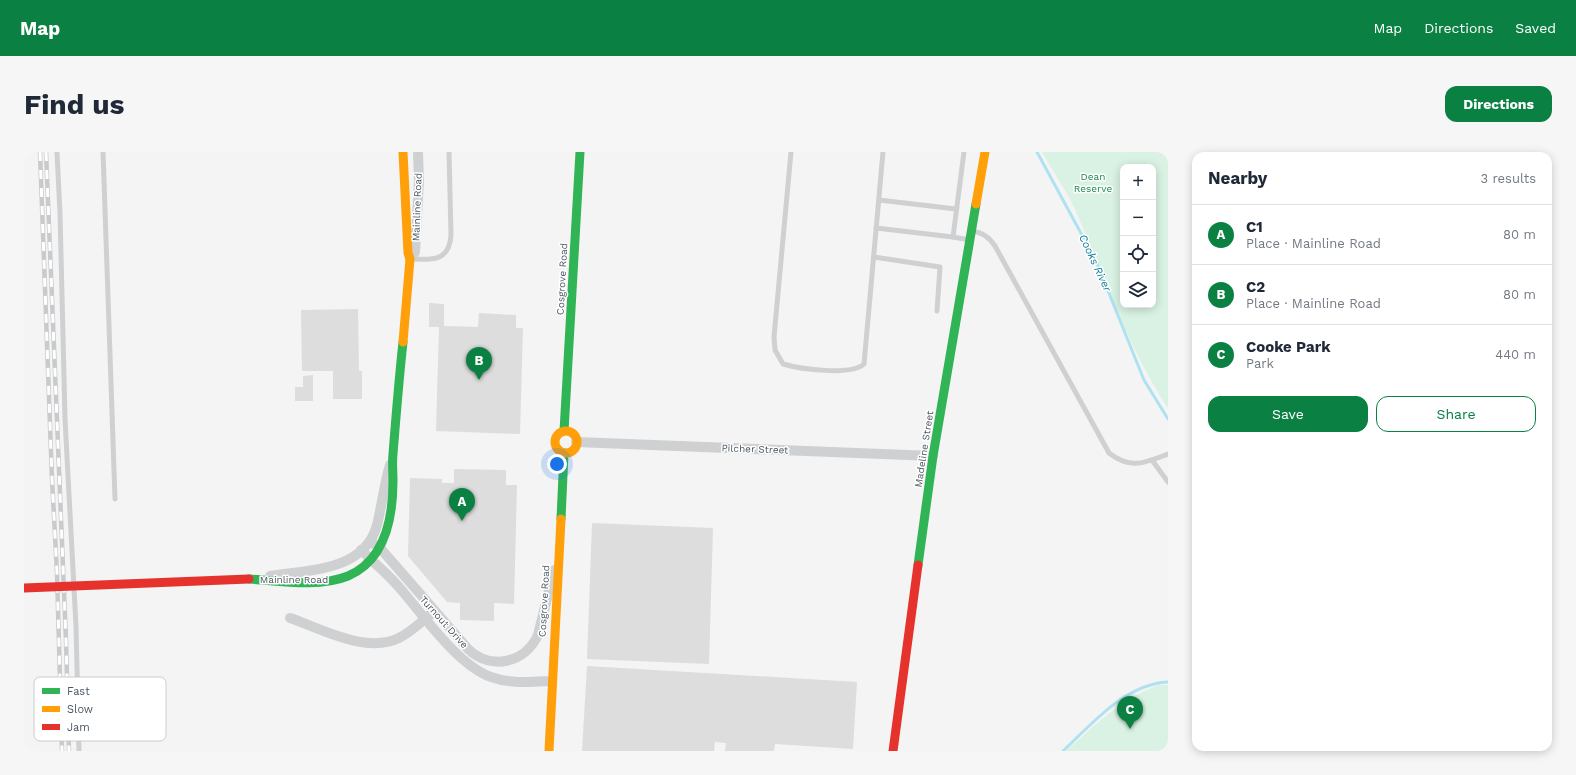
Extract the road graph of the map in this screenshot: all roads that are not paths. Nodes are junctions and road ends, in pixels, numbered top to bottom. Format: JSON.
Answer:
{"nodes":[{"id":1,"x":57,"y":152,"type":"edge"},
{"id":2,"x":103,"y":152,"type":"edge"},
{"id":3,"x":403,"y":152,"type":"edge"},
{"id":4,"x":418,"y":152,"type":"edge"},
{"id":5,"x":449,"y":152,"type":"edge"},
{"id":6,"x":580,"y":152,"type":"edge"},
{"id":7,"x":791,"y":152,"type":"edge"},
{"id":8,"x":883,"y":152,"type":"edge"},
{"id":9,"x":964,"y":152,"type":"edge"},
{"id":10,"x":985,"y":152,"type":"edge"},
{"id":11,"x":879,"y":200,"type":"junction"},
{"id":12,"x":956,"y":209,"type":"junction"},
{"id":13,"x":876,"y":228,"type":"junction"},
{"id":14,"x":971,"y":235,"type":"junction"},
{"id":15,"x":953,"y":237,"type":"junction"},
{"id":16,"x":874,"y":257,"type":"junction"},
{"id":17,"x":410,"y":259,"type":"junction"},
{"id":18,"x":937,"y":311,"type":"dead end"},
{"id":19,"x":564,"y":432,"type":"junction"},
{"id":20,"x":576,"y":442,"type":"junction"},
{"id":21,"x":564,"y":453,"type":"junction"},
{"id":22,"x":1168,"y":454,"type":"edge"},
{"id":23,"x":933,"y":456,"type":"junction"},
{"id":24,"x":392,"y":460,"type":"junction"},
{"id":25,"x":1152,"y":460,"type":"junction"},
{"id":26,"x":1168,"y":482,"type":"edge"},
{"id":27,"x":115,"y":499,"type":"dead end"},
{"id":28,"x":370,"y":541,"type":"junction"},
{"id":29,"x":381,"y":549,"type":"junction"},
{"id":30,"x":360,"y":550,"type":"junction"},
{"id":31,"x":558,"y":552,"type":"junction"},
{"id":32,"x":371,"y":560,"type":"junction"},
{"id":33,"x":249,"y":579,"type":"junction"},
{"id":34,"x":24,"y":588,"type":"edge"},
{"id":35,"x":434,"y":611,"type":"junction"},
{"id":36,"x":290,"y":618,"type":"dead end"},
{"id":37,"x":426,"y":618,"type":"junction"},
{"id":38,"x":77,"y":677,"type":"edge"},
{"id":39,"x":551,"y":681,"type":"junction"},
{"id":40,"x":79,"y":741,"type":"edge"},
{"id":41,"x":79,"y":751,"type":"edge"},
{"id":42,"x":549,"y":751,"type":"edge"},
{"id":43,"x":893,"y":751,"type":"edge"}],
"edges":[{"from":1,"to":38,"type":"lane"},
{"from":2,"to":27,"type":"lane"},
{"from":3,"to":17,"type":"street","name":"Mainline Road"},
{"from":4,"to":17,"type":"street","name":"Mainline Road"},
{"from":5,"to":17,"type":"lane"},
{"from":6,"to":19,"type":"street","name":"Cosgrove Road"},
{"from":7,"to":16,"type":"lane"},
{"from":8,"to":11,"type":"lane"},
{"from":9,"to":12,"type":"lane"},
{"from":10,"to":14,"type":"street","name":"Madeline Street"},
{"from":11,"to":12,"type":"lane"},
{"from":11,"to":13,"type":"lane"},
{"from":12,"to":15,"type":"lane"},
{"from":13,"to":15,"type":"lane"},
{"from":13,"to":16,"type":"lane"},
{"from":14,"to":15,"type":"lane"},
{"from":14,"to":23,"type":"street","name":"Madeline Street"},
{"from":14,"to":25,"type":"lane"},
{"from":16,"to":18,"type":"lane"},
{"from":17,"to":24,"type":"street","name":"Mainline Road"},
{"from":19,"to":20,"type":"street"},
{"from":19,"to":21,"type":"street"},
{"from":20,"to":21,"type":"street"},
{"from":20,"to":23,"type":"street","name":"Pilcher Street"},
{"from":21,"to":31,"type":"street","name":"Cosgrove Road"},
{"from":22,"to":25,"type":"lane"},
{"from":23,"to":43,"type":"street","name":"Madeline Street"},
{"from":24,"to":28,"type":"street","name":"Mainline Road"},
{"from":24,"to":29,"type":"street","name":"Mainline Road"},
{"from":25,"to":26,"type":"lane"},
{"from":28,"to":29,"type":"street","name":"Turnout Drive"},
{"from":28,"to":30,"type":"street","name":"Mainline Road"},
{"from":29,"to":32,"type":"street","name":"Mainline Road"},
{"from":29,"to":35,"type":"street","name":"Turnout Drive"},
{"from":30,"to":32,"type":"street","name":"Turnout Drive"},
{"from":30,"to":33,"type":"street","name":"Mainline Road"},
{"from":31,"to":35,"type":"street","name":"Turnout Drive"},
{"from":31,"to":39,"type":"street","name":"Cosgrove Road"},
{"from":32,"to":33,"type":"street","name":"Mainline Road"},
{"from":32,"to":37,"type":"street","name":"Turnout Drive"},
{"from":33,"to":34,"type":"street","name":"Mainline Road","bridge":true},
{"from":35,"to":37,"type":"street"},
{"from":36,"to":37,"type":"street"},
{"from":37,"to":39,"type":"street","name":"Turnout Drive"},
{"from":39,"to":42,"type":"street","name":"Cosgrove Road"},
{"from":40,"to":41,"type":"lane"}]}
